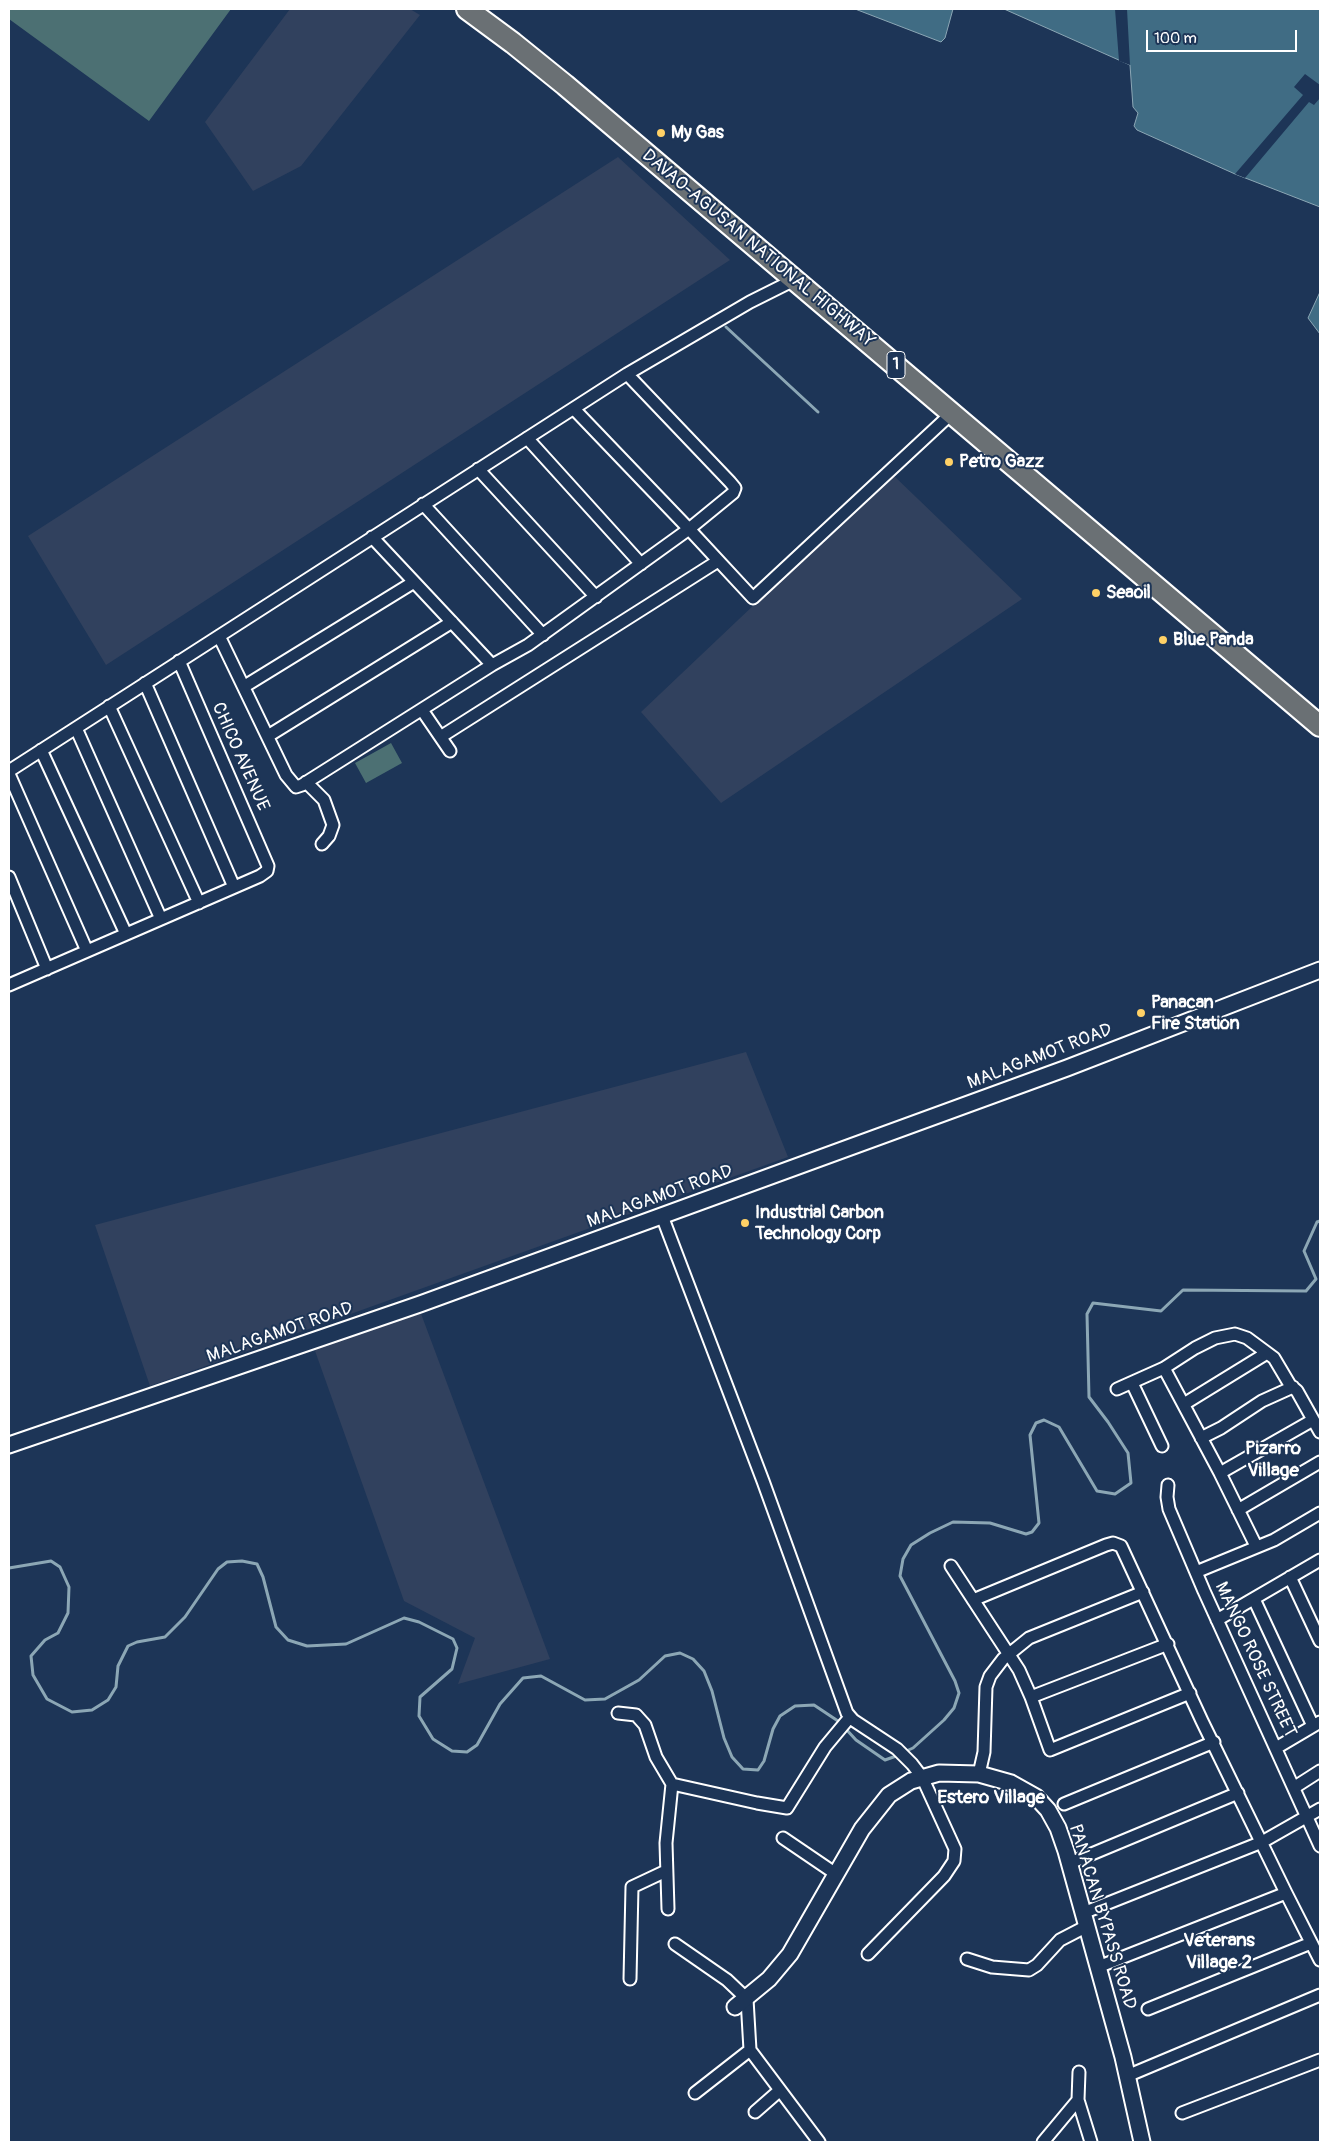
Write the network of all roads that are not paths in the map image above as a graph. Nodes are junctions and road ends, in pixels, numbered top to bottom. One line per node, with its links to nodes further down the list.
1 (467, 9): 2 (highway, DAVAO-AGUSAN NATIONAL HIGHWAY / 1)
2 (794, 280): 3 (street); 5 (highway, DAVAO-AGUSAN NATIONAL HIGHWAY / 1)
3 (627, 374): 4 (street); 9 (street)
4 (574, 409): 6 (street); 9 (street)
5 (952, 413): 11 (street); 24 (highway, DAVAO-AGUSAN NATIONAL HIGHWAY / 1)
6 (527, 438): 7 (street); 12 (street)
7 (478, 469): 8 (street); 14 (street)
8 (423, 504): 10 (street); 16 (street)
9 (689, 529): 11 (street); 12 (street)
10 (372, 537): 13 (street); 17 (street)
11 (718, 561): 27 (street)
12 (641, 564): 14 (street)
13 (414, 582): 15 (street); 21 (street)
14 (596, 597): 16 (street)
15 (452, 622): 19 (street); 26 (street)
16 (543, 635): 19 (street)
17 (220, 636): 18 (street); 21 (street)
18 (179, 661): 20 (street); 34 (street, CHICO AVENUE)
19 (492, 665): 23 (street)
20 (144, 683): 22 (street); 34 (street)
21 (244, 686): 26 (street)
22 (109, 706): 25 (street); 35 (street)
23 (422, 710): 27 (street); 31 (street)
24 (1320, 726)
25 (76, 728): 28 (street); 36 (street)
26 (268, 736): 31 (street)
27 (442, 736): 29 (street)
28 (41, 750): 30 (street); 37 (street)
29 (450, 751)
30 (9, 772): 38 (street)
31 (306, 782): 32 (street)
32 (322, 844)
33 (9, 877): 39 (street)
34 (234, 887): 35 (street)
35 (199, 903): 36 (street)
36 (161, 919): 37 (street)
37 (126, 934): 38 (street)
38 (87, 951): 39 (street)
39 (47, 969): 41 (street)
40 (1320, 970): 42 (street, MALAGAMOT ROAD)
41 (9, 984)
42 (662, 1216): 52 (street, MALAGAMOT ROAD); 74 (street)
43 (1267, 1353): 44 (street); 46 (street); 48 (street)
44 (1164, 1368): 45 (street); 48 (street)
45 (1132, 1383): 47 (street); 53 (street)
46 (1293, 1387): 49 (street); 51 (street)
47 (1117, 1389)
48 (1184, 1404): 51 (street)
49 (1313, 1420): 50 (street); 55 (street)
50 (1320, 1432)
51 (1202, 1438): 55 (street)
52 (9, 1445)
53 (1162, 1446)
54 (1320, 1462): 57 (street)
55 (1220, 1473): 57 (street)
56 (1168, 1485): 62 (street, MANGO ROSE STREET)
57 (1238, 1510): 59 (street)
58 (1320, 1513): 59 (street)
59 (1256, 1546): 62 (street)
60 (1320, 1560): 63 (street)
61 (951, 1566): 66 (street)
62 (1196, 1572): 67 (street, MANGO ROSE STREET)
63 (1290, 1577): 65 (street); 68 (street)
64 (1144, 1592): 66 (street); 69 (street); 70 (street)
65 (1254, 1599): 67 (street); 75 (street)
66 (973, 1600): 70 (street)
67 (1217, 1620): 77 (street, MANGO ROSE STREET)
68 (1320, 1641)
69 (1168, 1644): 71 (street); 72 (street)
70 (1009, 1653): 72 (street); 79 (street)
71 (1190, 1693): 72 (street); 76 (street)
72 (1031, 1697)
73 (618, 1713): 81 (street)
74 (848, 1718): 80 (street); 81 (street)
75 (1316, 1724): 77 (street)
76 (1214, 1742): 83 (street); 84 (street)
77 (1276, 1748): 82 (street, MANGO ROSE STREET)
78 (1320, 1771): 82 (street)
79 (979, 1774): 80 (street, PANACAN BYPASS ROAD); 90 (street, PANACAN BYPASS ROAD)
80 (922, 1777): 92 (street, PANACAN BYPASS ROAD); 98 (street)
81 (672, 1784): 91 (street)
82 (1295, 1787): 86 (street, MANGO ROSE STREET)
83 (1238, 1793): 88 (street); 90 (street)
84 (1064, 1804)
85 (1320, 1808): 86 (street)
86 (1307, 1817): 88 (street); 89 (street, MANGO ROSE STREET)
87 (783, 1838): 92 (street)
88 (1262, 1842): 93 (street); 95 (street)
89 (1320, 1846)
90 (1070, 1863): 95 (street, PANACAN BYPASS ROAD)
91 (666, 1871): 94 (street); 102 (street)
92 (836, 1874): 104 (street, PANACAN BYPASS ROAD)
93 (1286, 1893): 96 (street); 101 (street)
94 (668, 1909)
95 (1085, 1919): 99 (street); 101 (street, PANACAN BYPASS ROAD)
96 (1311, 1942): 100 (street); 105 (street)
97 (675, 1944): 104 (street)
98 (868, 1954)
99 (967, 1959)
100 (1320, 1960)
101 (1098, 1968): 109 (street, PANACAN BYPASS ROAD)
102 (630, 1979)
103 (1320, 1995): 109 (street)
104 (741, 2003): 106 (street)
105 (1148, 2009)
106 (750, 2050): 110 (street); 111 (street)
107 (1320, 2060): 114 (street)
108 (1079, 2072): 112 (street)
109 (1127, 2076): 118 (street, PANACAN BYPASS ROAD)
110 (779, 2091): 113 (street); 115 (street)
111 (695, 2093)
112 (1078, 2100): 116 (street); 117 (street)
113 (755, 2112)
114 (1182, 2113)
115 (819, 2142)
116 (1043, 2142)
117 (1090, 2142)
118 (1142, 2142)

